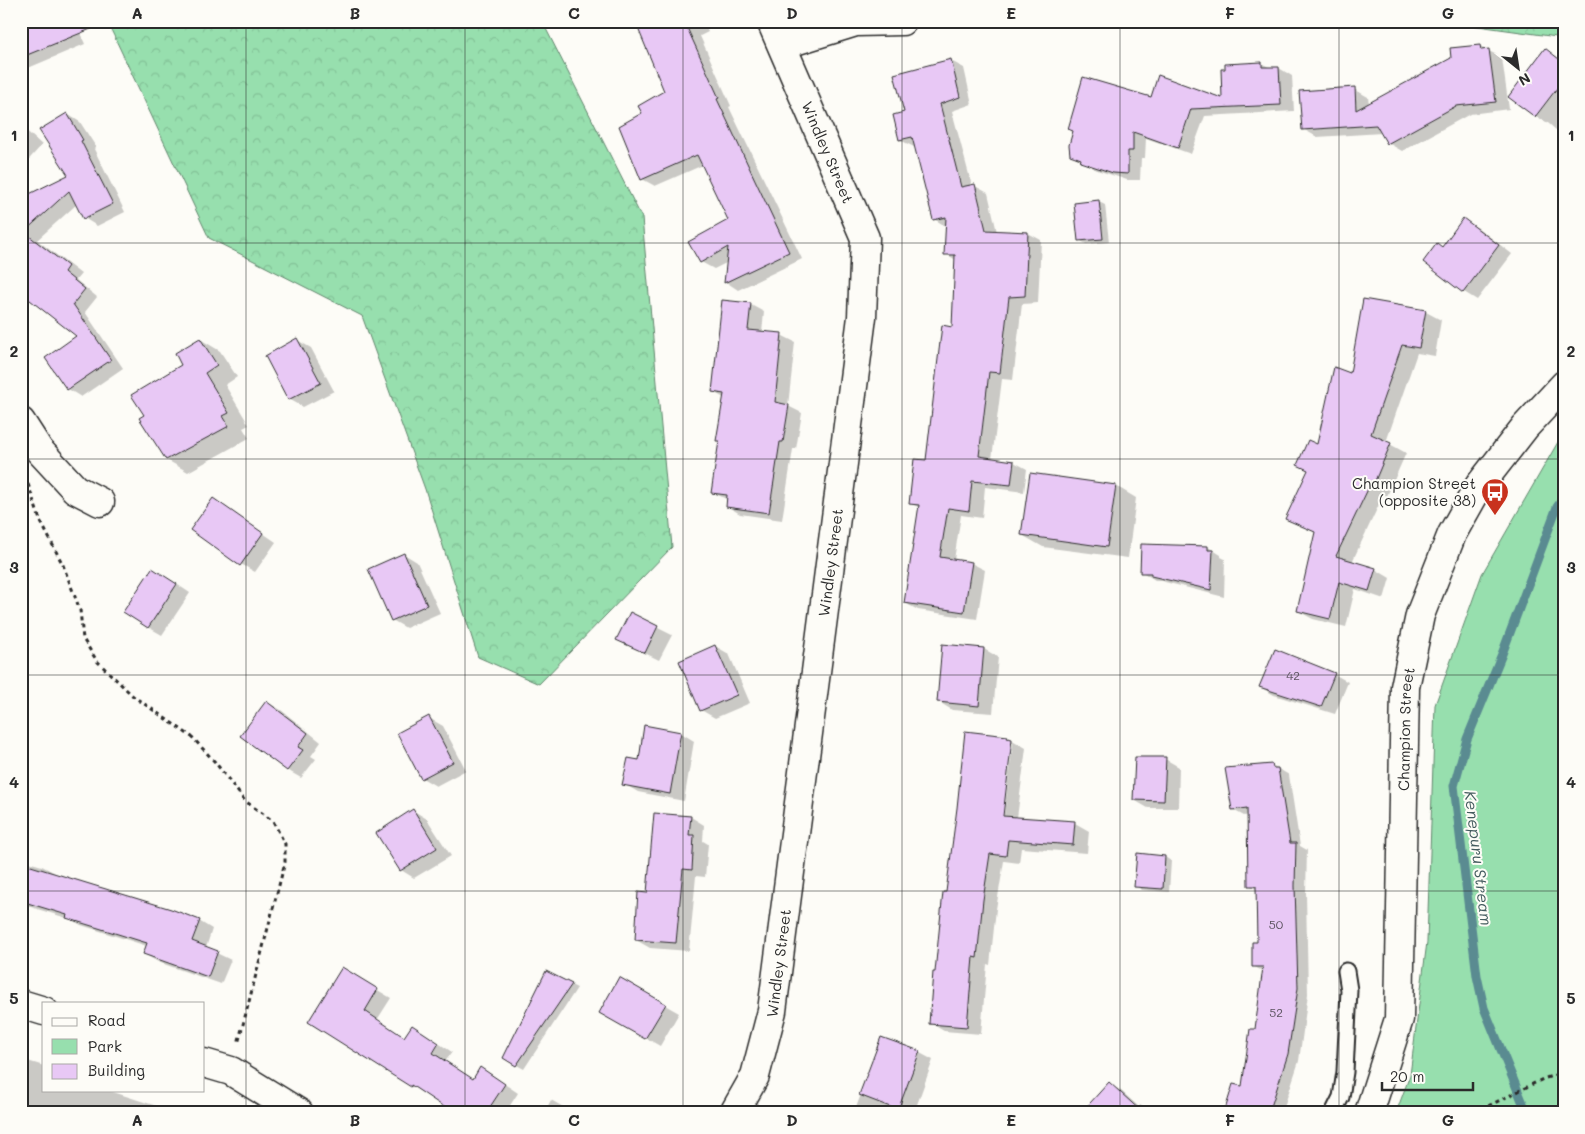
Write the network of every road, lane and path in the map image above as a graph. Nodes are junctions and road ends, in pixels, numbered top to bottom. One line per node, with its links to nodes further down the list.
1 (902, 21): 2 (street)
2 (777, 33): 14 (street, Windley Street)
3 (1564, 385): 16 (street, Champion Street)
4 (21, 422): 5 (street)
5 (40, 450): 6 (street); 11 (path)
6 (100, 502)
7 (1346, 971): 15 (lane)
8 (21, 1004): 9 (street)
9 (42, 1010)
10 (205, 1062): 11 (street)
11 (231, 1071): 13 (street)
12 (1564, 1072): 17 (path)
13 (300, 1113)
14 (734, 1113)
15 (1334, 1113)
16 (1369, 1113)
17 (1474, 1113)

